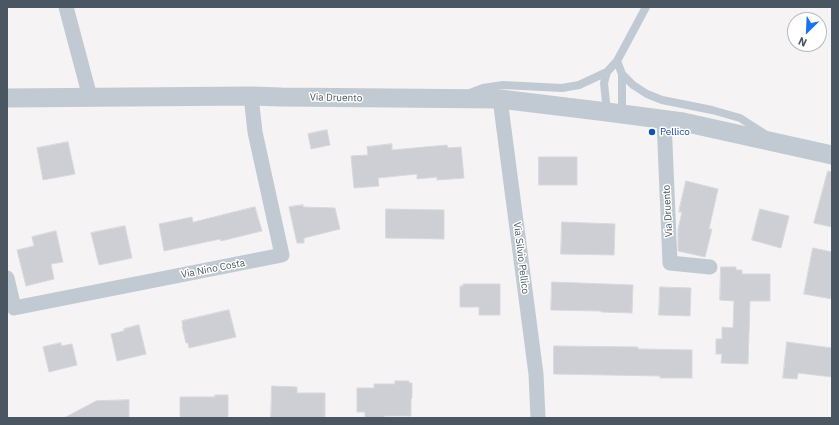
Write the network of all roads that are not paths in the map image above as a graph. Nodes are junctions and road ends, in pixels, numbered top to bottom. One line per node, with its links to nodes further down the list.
1 (66, 7): 8 (street)
2 (646, 7): 3 (lane)
3 (617, 61): 4 (lane); 5 (lane)
4 (607, 72): 9 (lane); 11 (lane)
5 (622, 74): 11 (lane); 13 (lane)
6 (250, 96): 8 (street, Via Druento); 9 (street, Via Druento); 16 (street, Via Nino Costa)
7 (7, 98): 8 (street, Via Druento)
8 (90, 98)
9 (456, 99): 10 (street, Via Druento)
10 (500, 99): 11 (street, Via Druento); 17 (street, Via Silvio Pellico)
11 (614, 113): 12 (street, Via Druento)
12 (664, 120): 13 (street, Via Druento); 15 (street, Via Druento)
13 (783, 144): 14 (street, Via Druento)
14 (832, 155)
15 (710, 267)
16 (7, 278)
17 (538, 418)

